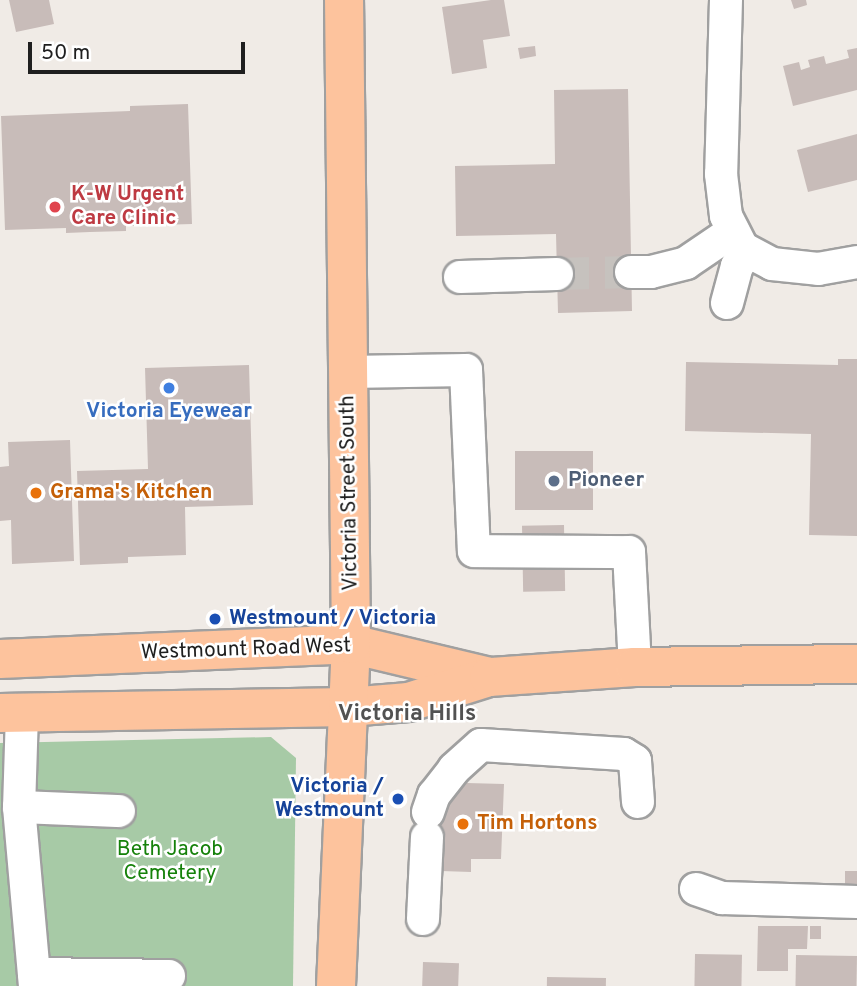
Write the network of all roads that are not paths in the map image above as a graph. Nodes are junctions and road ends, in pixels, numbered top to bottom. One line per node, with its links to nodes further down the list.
1 (344, 0): 9 (main road, Victoria Street South)
2 (726, 0): 3 (street)
3 (741, 242): 4 (street); 5 (street); 8 (street)
4 (857, 262)
5 (631, 272)
6 (557, 274): 7 (street)
7 (460, 277)
8 (727, 303)
9 (349, 372): 10 (main road, Victoria Street South); 13 (street)
10 (351, 644): 11 (main road, Westmount Road West); 14 (main road, Westmount Road West); 15 (main road, Victoria Street South)
11 (0, 659)
12 (857, 664): 13 (main road, Westmount Road West)
13 (635, 667): 14 (main road, Westmount Road West)
14 (489, 677): 15 (main road, Westmount Road West)
15 (348, 707): 16 (main road, Westmount Road West); 25 (main road, Victoria Street South)
16 (11, 713): 18 (street)
17 (638, 802): 22 (street)
18 (19, 807): 19 (street); 24 (street)
19 (119, 811)
20 (696, 889): 21 (street)
21 (857, 902)
22 (423, 919)
23 (169, 976): 24 (street)
24 (35, 980)
25 (335, 986)

